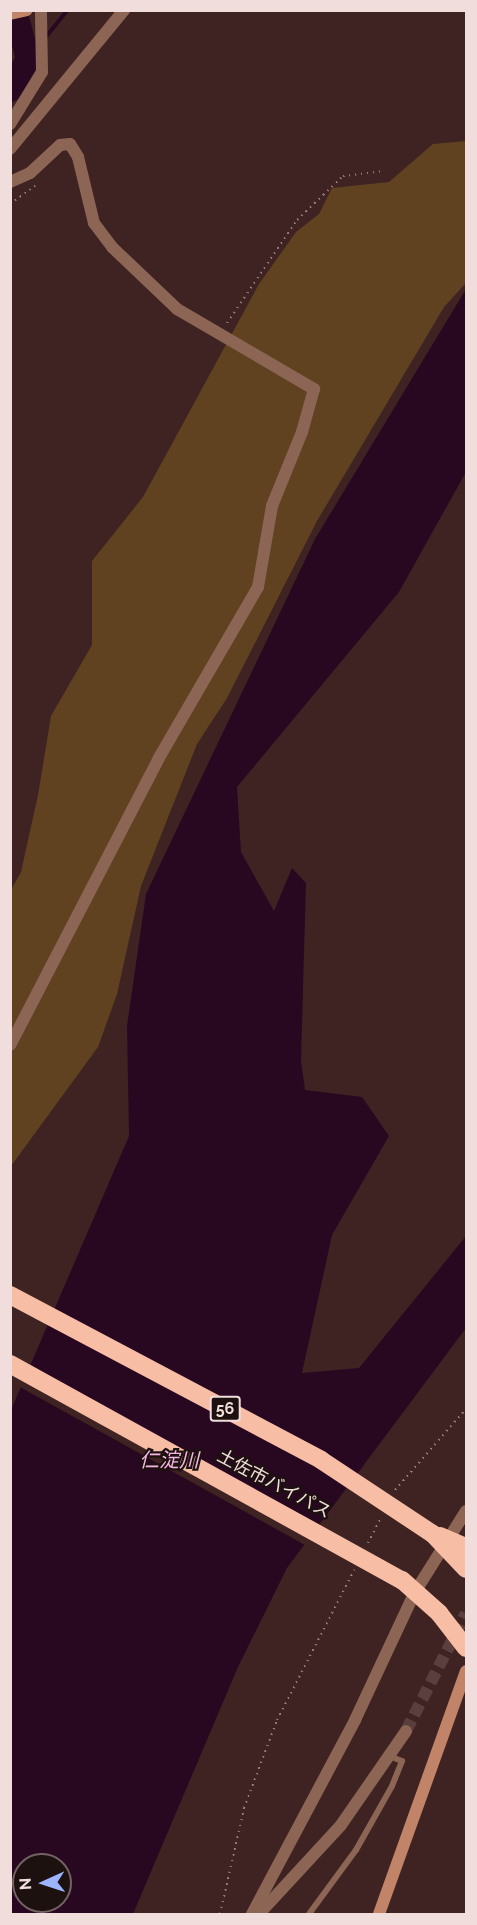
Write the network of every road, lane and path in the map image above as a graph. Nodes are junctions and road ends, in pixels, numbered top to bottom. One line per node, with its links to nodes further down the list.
1 (27, 10): 4 (street)
2 (124, 10): 6 (street)
3 (39, 11): 5 (street)
4 (10, 14)
5 (10, 124)
6 (10, 149)
7 (384, 171): 9 (path)
8 (10, 182): 9 (street)
9 (218, 336): 10 (street)
10 (10, 1045)
11 (10, 1295): 14 (highway, 56, bridge)
12 (10, 1364): 17 (highway, 土佐市バイパス, bridge)
13 (466, 1511): 14 (street)
14 (441, 1539): 15 (highway); 16 (highway, 56); 17 (street)
15 (466, 1547)
16 (466, 1569)
17 (408, 1586): 18 (highway, 土佐市バイパス); 24 (street)
18 (466, 1648)
19 (466, 1671): 27 (street)
20 (277, 1720): 23 (path)
21 (406, 1731): 22 (street)
22 (389, 1756): 25 (street); 26 (lane)
23 (220, 1914)
24 (252, 1914)
25 (260, 1914)
26 (309, 1914)
27 (379, 1914)

